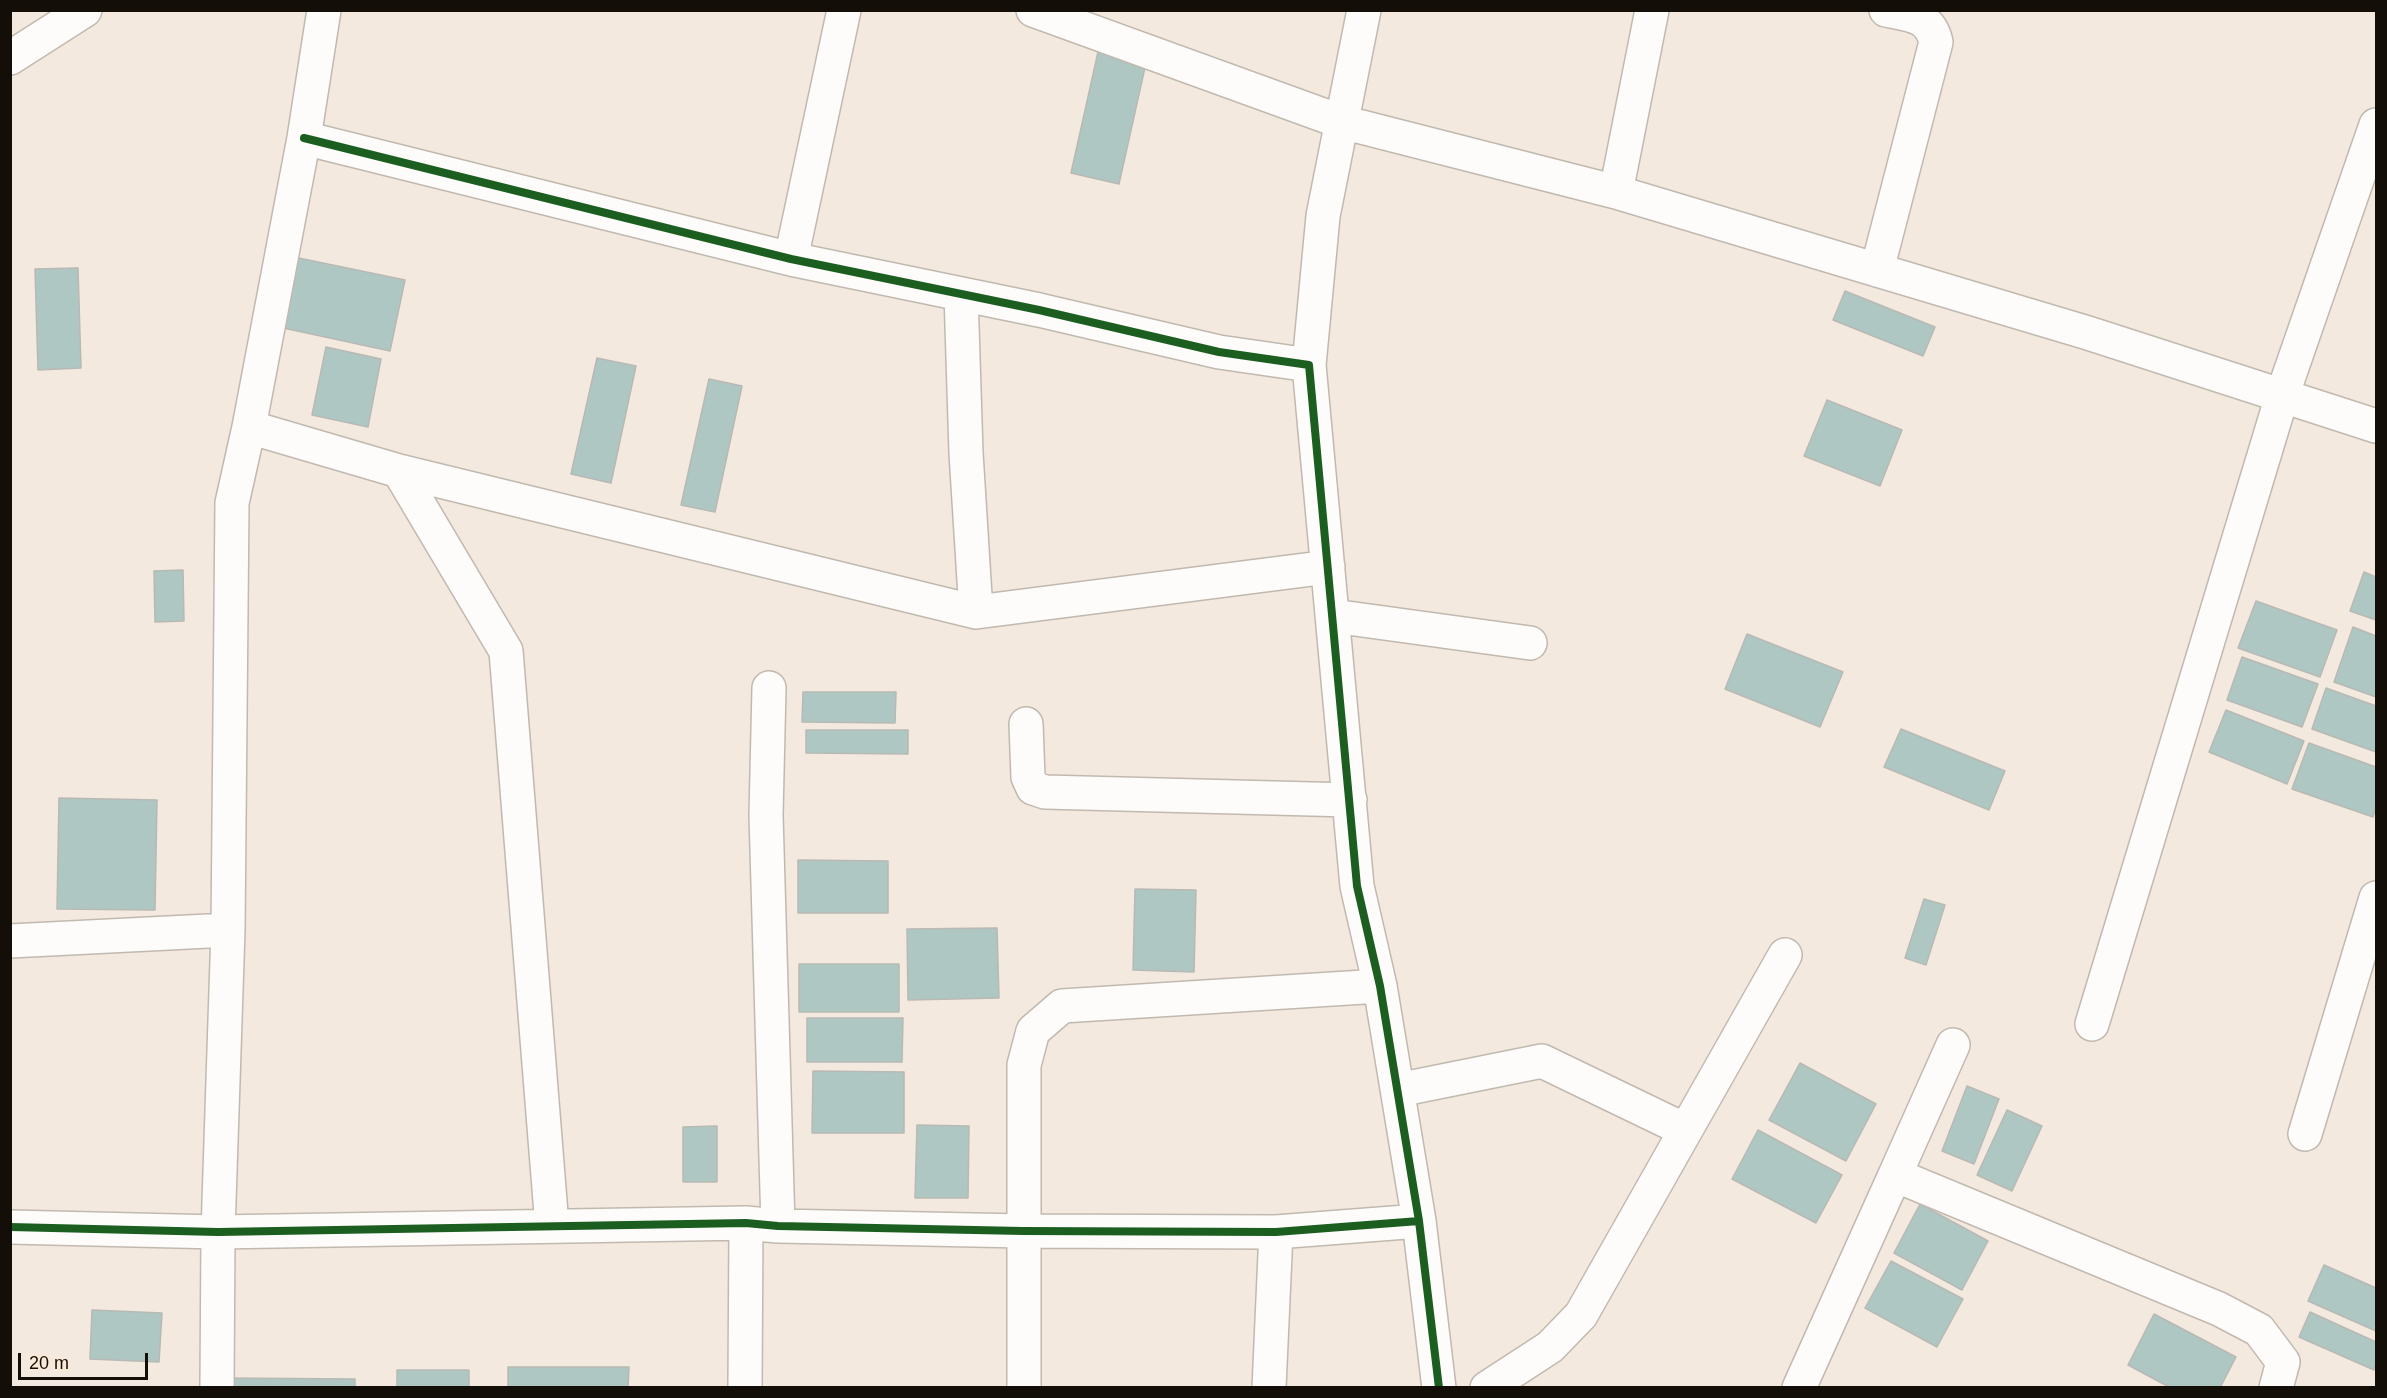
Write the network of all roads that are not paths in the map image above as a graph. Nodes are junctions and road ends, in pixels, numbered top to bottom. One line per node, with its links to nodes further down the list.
1 (85, 10): 8 (street)
2 (324, 10): 11 (street)
3 (844, 10): 13 (street)
4 (1033, 10): 9 (street)
5 (1364, 10): 9 (street)
6 (1652, 10): 12 (street)
7 (1886, 10): 14 (street)
8 (10, 58)
9 (1342, 122): 12 (street); 16 (street)
10 (2376, 125): 17 (street)
11 (304, 138): 13 (street); 19 (street)
12 (1616, 192): 14 (street)
13 (791, 259): 15 (street)
14 (1877, 270): 17 (street)
15 (961, 294): 16 (street); 22 (street)
16 (1310, 365): 21 (street)
17 (2282, 396): 18 (street); 33 (street)
18 (2376, 426)
19 (249, 427): 20 (street); 29 (street)
20 (399, 471): 22 (street); 41 (street)
21 (1328, 567): 22 (street); 23 (street)
22 (976, 612)
23 (1333, 616): 24 (street); 27 (street)
24 (1530, 643)
25 (769, 688): 42 (street)
26 (1026, 724): 27 (street)
27 (1350, 800): 32 (street)
28 (2376, 898): 37 (street)
29 (228, 930): 30 (street); 45 (street)
30 (10, 941)
31 (1785, 955): 36 (street)
32 (1380, 986): 35 (street); 44 (street)
33 (2092, 1024)
34 (1953, 1045): 38 (street)
35 (1398, 1090): 36 (street); 39 (street)
36 (1685, 1130): 52 (street)
37 (2304, 1134)
38 (1895, 1175): 53 (street); 54 (street)
39 (1419, 1221): 46 (street); 51 (street)
40 (746, 1223): 41 (street); 42 (street); 48 (street)
41 (552, 1226): 45 (street)
42 (778, 1226): 44 (street)
43 (10, 1227): 45 (street)
44 (1023, 1231): 46 (street); 49 (street)
45 (218, 1232): 47 (street)
46 (1276, 1232): 50 (street)
47 (217, 1388)
48 (745, 1388)
49 (1024, 1388)
50 (1269, 1388)
51 (1439, 1388)
52 (1487, 1388)
53 (1799, 1388)
54 (2276, 1388)

